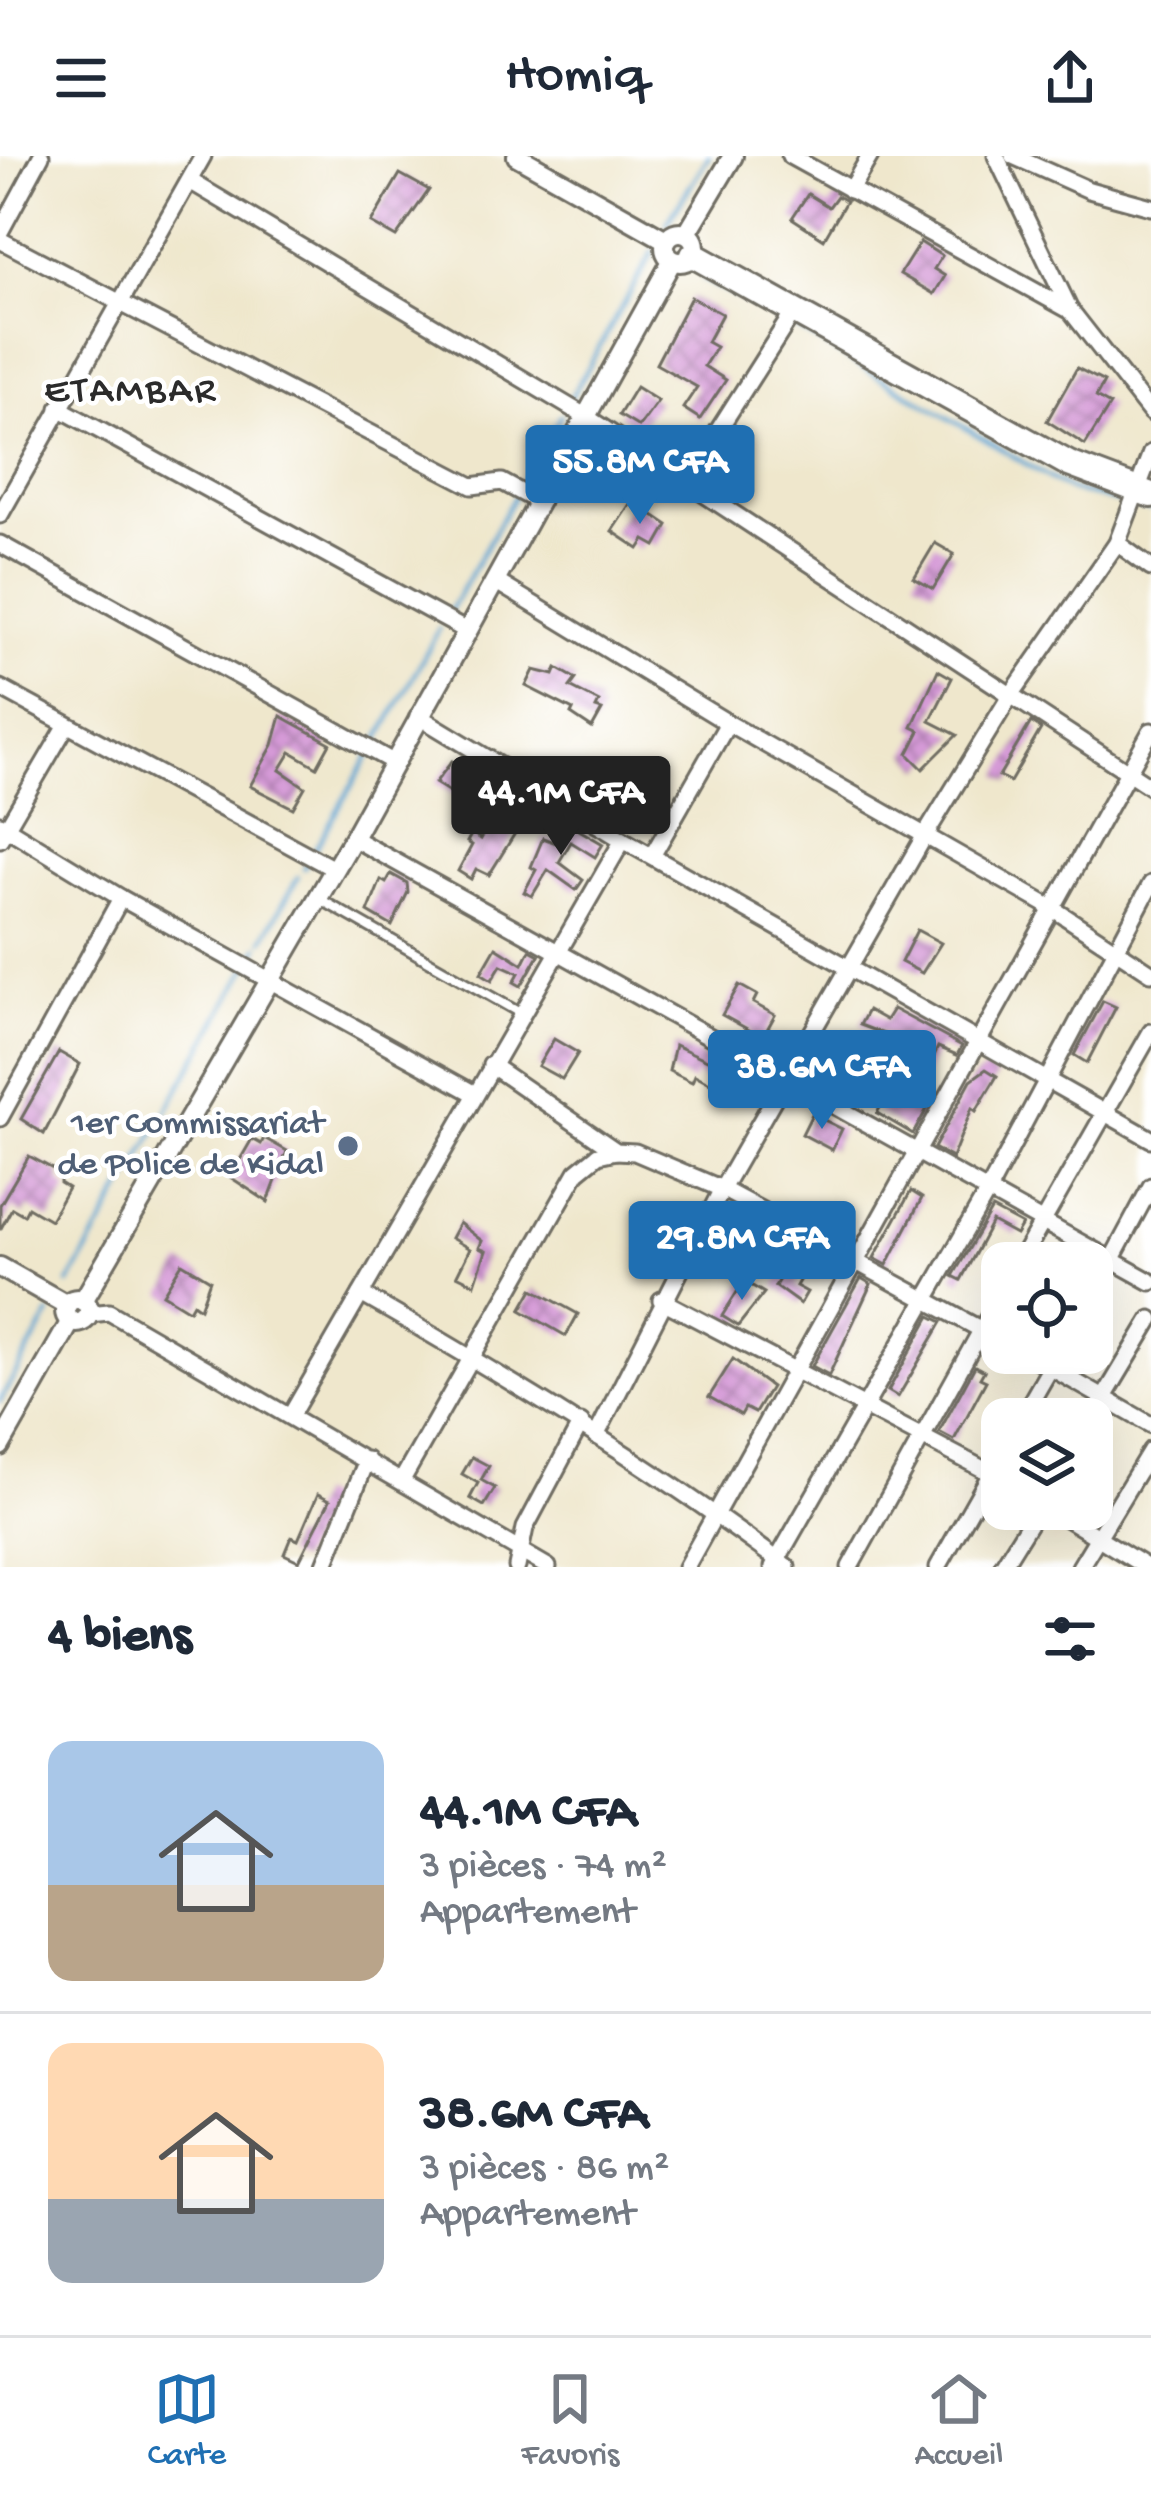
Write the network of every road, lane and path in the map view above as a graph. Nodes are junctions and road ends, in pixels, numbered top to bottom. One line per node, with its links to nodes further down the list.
1 (41, 156): 12 (street)
2 (203, 156): 9 (street)
3 (517, 156): 13 (street)
4 (733, 156): 13 (street)
5 (790, 156): 10 (street)
6 (870, 156): 10 (street)
7 (996, 156): 16 (street)
8 (1013, 156): 11 (street)
9 (190, 181): 14 (street); 19 (street)
10 (850, 190): 16 (street)
11 (1151, 207)
12 (0, 236): 14 (street)
13 (684, 250): 15 (main road); 19 (street)
14 (117, 305): 17 (street); 23 (street)
15 (796, 308): 21 (street); 22 (main road)
16 (1071, 311): 18 (street)
17 (59, 408): 24 (street); 29 (street)
18 (1151, 413)
19 (585, 416): 21 (street); 23 (street)
20 (1151, 453): 22 (street)
21 (686, 481): 31 (street)
22 (1142, 492): 25 (street)
23 (537, 501): 28 (street)
24 (0, 515)
25 (1117, 543): 27 (street); 31 (street)
26 (0, 544): 36 (street)
27 (1151, 568)
28 (495, 581): 29 (street); 33 (street)
29 (465, 630): 32 (street)
30 (0, 688): 34 (street)
31 (1009, 698): 37 (street); 40 (street)
32 (418, 716): 36 (street); 42 (street)
33 (728, 723): 40 (street); 43 (street)
34 (65, 728): 39 (street); 44 (street)
35 (1151, 731): 37 (street)
36 (393, 762): 41 (street)
37 (1127, 772): 38 (street); 48 (street)
38 (1151, 788)
39 (2, 830): 46 (street)
40 (924, 837): 48 (street); 51 (street)
41 (352, 838): 44 (street); 49 (street)
42 (623, 840): 43 (street); 49 (street)
43 (652, 856): 51 (street)
44 (334, 869): 47 (street)
45 (1151, 884): 50 (street)
46 (121, 898): 53 (street); 62 (street)
47 (319, 898): 53 (street); 54 (lane)
48 (1052, 908): 50 (street); 56 (street)
49 (558, 948): 54 (street); 58 (street)
50 (1113, 950): 52 (street); 59 (street)
51 (850, 967): 56 (street); 58 (street)
52 (1151, 973)
53 (272, 978): 60 (street); 80 (street)
54 (520, 1013): 57 (street)
55 (1151, 1032): 61 (street)
56 (981, 1039): 59 (street); 65 (street)
57 (491, 1065): 60 (street); 64 (street)
58 (787, 1078): 65 (street); 67 (street)
59 (1047, 1082): 61 (street); 68 (street)
60 (475, 1094): 77 (street)
61 (1104, 1113): 63 (street); 69 (street)
62 (0, 1118)
63 (1151, 1138)
64 (616, 1151): 67 (street); 83 (street)
65 (917, 1151): 68 (street); 74 (street)
66 (1151, 1186): 72 (street)
67 (722, 1189): 74 (street); 79 (street)
68 (988, 1191): 69 (street); 78 (street)
69 (1042, 1221): 70 (street); 71 (street)
70 (1030, 1242)
71 (1080, 1242)
72 (1113, 1258)
73 (1113, 1261): 76 (street)
74 (854, 1264): 78 (street); 84 (street)
75 (0, 1267): 80 (street)
76 (1151, 1282)
77 (361, 1294): 83 (street); 88 (street)
78 (925, 1297): 82 (street); 87 (street)
79 (662, 1300): 84 (street); 91 (street)
80 (77, 1310): 88 (street); 93 (street)
81 (1151, 1319): 86 (street)
82 (981, 1330): 92 (street)
83 (473, 1359): 89 (street); 97 (street)
84 (795, 1370): 87 (street); 99 (street)
85 (1074, 1374): 86 (street)
86 (1104, 1397): 90 (street)
87 (862, 1407): 92 (street); 104 (street)
88 (291, 1415): 95 (street)
89 (581, 1424): 91 (street); 103 (street)
90 (1151, 1425)
91 (596, 1436): 99 (street)
92 (922, 1439): 96 (street); 108 (street)
93 (0, 1447)
94 (1151, 1450): 102 (street)
95 (367, 1460): 97 (street); 105 (street)
96 (981, 1468)
97 (402, 1480): 103 (street)
98 (981, 1501): 109 (street)
99 (716, 1512): 104 (street); 107 (street)
100 (1025, 1530): 110 (street)
101 (1086, 1530): 102 (street)
102 (1098, 1537): 111 (street); 112 (street)
103 (520, 1560): 106 (street)
104 (779, 1565)
105 (323, 1567)
106 (548, 1567)
107 (686, 1567)
108 (850, 1567)
109 (938, 1567)
110 (1002, 1567)
111 (1080, 1567)
112 (1146, 1567)

